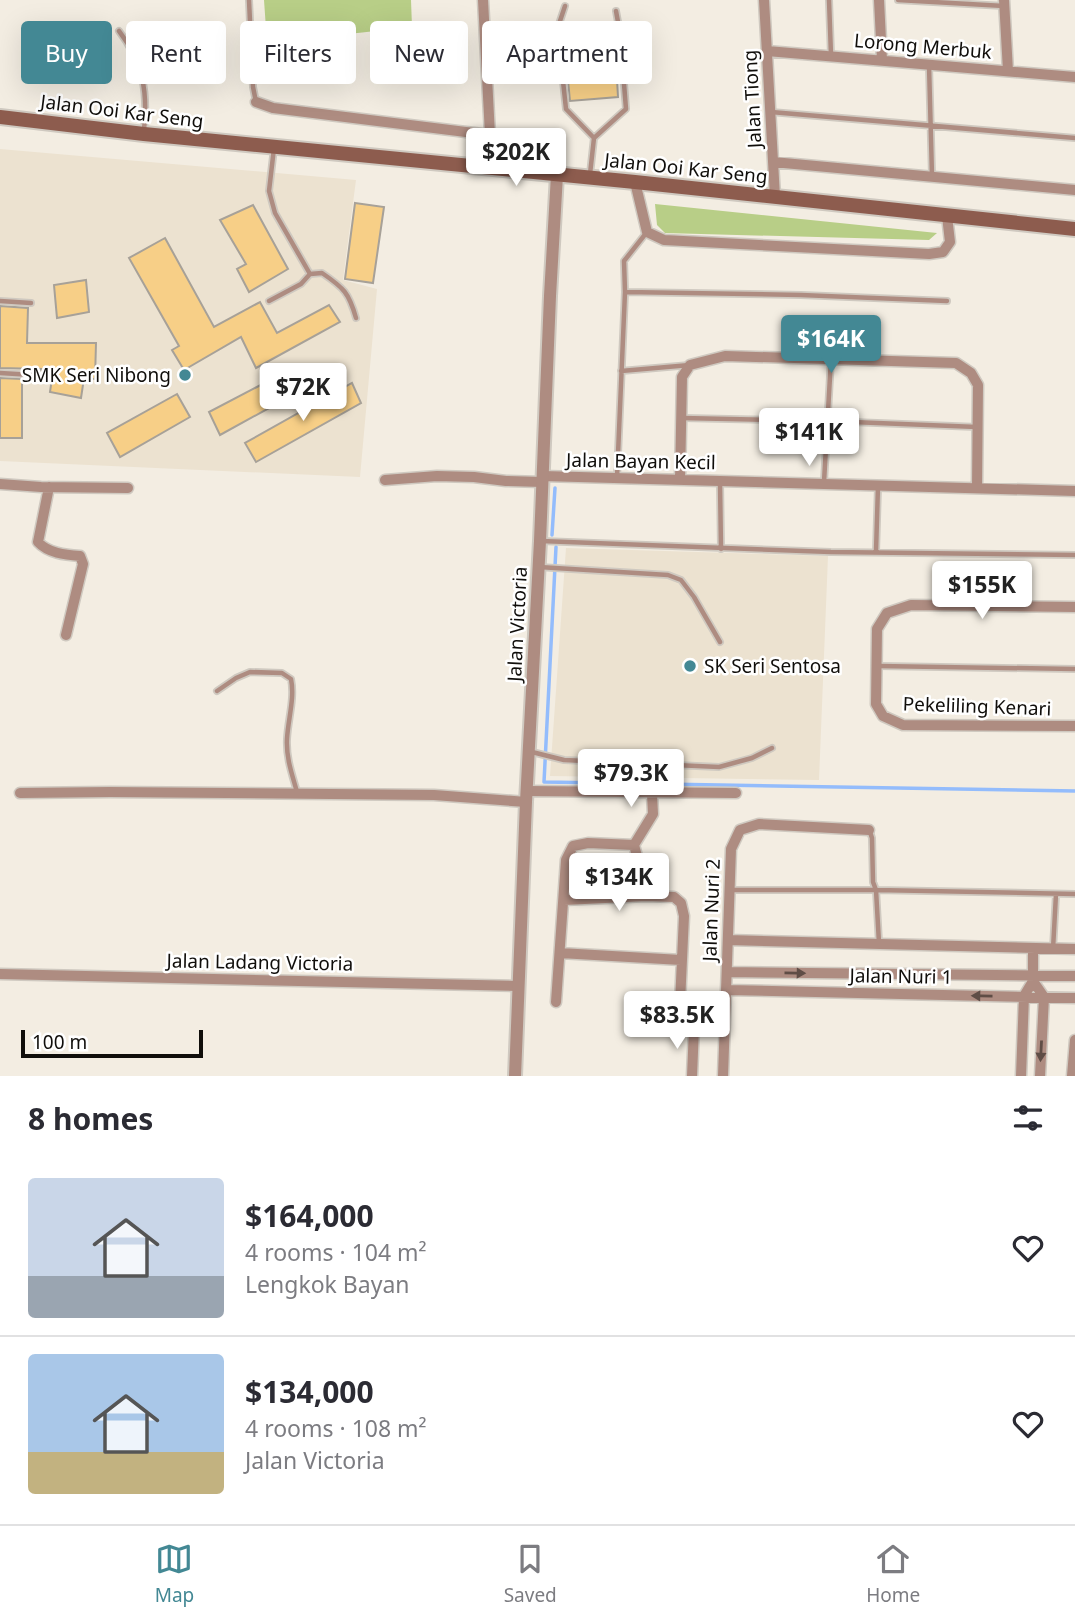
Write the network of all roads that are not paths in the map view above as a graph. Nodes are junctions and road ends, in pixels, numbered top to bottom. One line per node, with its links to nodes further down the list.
1 (249, 0): 17 (lane)
2 (483, 0): 22 (street)
3 (764, 0): 11 (street, Jalan Tiong)
4 (828, 0): 12 (lane)
5 (879, 0): 13 (street)
6 (898, 0): 7 (lane)
7 (1004, 3): 15 (street)
8 (565, 6): 23 (lane)
9 (616, 11): 23 (lane)
10 (119, 31): 21 (lane)
11 (767, 51): 12 (street, Lorong Merbuk); 18 (street, Jalan Tiong)
12 (831, 56): 13 (street, Lorong Merbuk)
13 (882, 60): 14 (street, Lorong Merbuk)
14 (929, 64): 15 (street, Lorong Merbuk); 20 (lane)
15 (1008, 71): 16 (street, Lorong Merbuk)
16 (1075, 77)
17 (256, 102): 22 (street)
18 (770, 111): 20 (lane); 27 (street, Jalan Tiong)
19 (0, 117): 21 (main road, Jalan Ooi Kar Seng)
20 (931, 126): 24 (lane); 30 (lane)
21 (144, 134): 26 (main road, Jalan Ooi Kar Seng)
22 (490, 135): 25 (street); 28 (street)
23 (594, 138): 31 (lane)
24 (1075, 138)
25 (544, 140)
26 (274, 148): 28 (main road, Jalan Ooi Kar Seng); 38 (lane)
27 (773, 162): 30 (street); 34 (street, Jalan Tiong)
28 (490, 168): 29 (main road, Jalan Ooi Kar Seng)
29 (557, 175): 31 (main road, Jalan Ooi Kar Seng); 54 (street, Jalan Victoria)
30 (932, 176): 33 (street)
31 (590, 178): 32 (main road, Jalan Ooi Kar Seng)
32 (635, 182): 34 (main road, Jalan Ooi Kar Seng); 37 (street)
33 (1075, 190)
34 (775, 197): 35 (main road, Jalan Ooi Kar Seng)
35 (947, 216): 36 (main road, Jalan Ooi Kar Seng); 37 (street)
36 (1075, 229)
37 (647, 232): 39 (lane)
38 (310, 274): 41 (lane); 44 (lane)
39 (625, 292): 42 (lane); 47 (lane)
40 (0, 301): 43 (lane)
41 (269, 301)
42 (947, 301)
43 (31, 303)
44 (356, 318)
45 (831, 359): 46 (street); 51 (lane); 52 (street)
46 (690, 365): 47 (lane); 50 (street)
47 (621, 371): 53 (lane)
48 (0, 373): 49 (lane)
49 (33, 375)
50 (681, 418): 51 (lane); 56 (street)
51 (827, 421): 52 (lane); 58 (lane)
52 (978, 426): 63 (street)
53 (617, 478): 54 (street, Jalan Bayan Kecil); 56 (street, Jalan Bayan Kecil)
54 (543, 479): 55 (street, Jalan Bayan Kecil); 65 (street, Jalan Victoria)
55 (385, 480)
56 (680, 480): 57 (street, Jalan Bayan Kecil)
57 (720, 481): 58 (street, Jalan Bayan Kecil); 66 (lane)
58 (824, 483): 60 (street, Jalan Bayan Kecil)
59 (0, 484): 61 (street)
60 (878, 485): 63 (street, Jalan Bayan Kecil); 67 (lane)
61 (49, 487): 62 (street); 71 (street)
62 (128, 488)
63 (977, 488): 64 (street, Jalan Bayan Kecil)
64 (1075, 491)
65 (540, 541): 66 (lane); 69 (street, Jalan Victoria)
66 (721, 549): 67 (lane)
67 (876, 552): 68 (lane)
68 (1075, 555)
69 (544, 567): 72 (lane); 78 (street, Jalan Victoria)
70 (1075, 607): 73 (street, Pekeliling Kenari)
71 (66, 635)
72 (720, 642)
73 (877, 666): 74 (lane); 76 (street, Pekeliling Kenari)
74 (1075, 669)
75 (218, 691): 80 (lane)
76 (1075, 726)
77 (772, 748): 78 (lane)
78 (534, 753): 83 (street, Jalan Victoria)
79 (20, 793): 80 (street)
80 (298, 793): 83 (street)
81 (736, 793): 82 (street)
82 (652, 794): 83 (street); 85 (street)
83 (527, 797): 103 (street, Jalan Victoria)
84 (869, 830): 86 (street, Jalan Nuri 2); 87 (lane)
85 (634, 845): 90 (street); 91 (street)
86 (730, 890): 87 (lane); 92 (street, Jalan Nuri 2)
87 (876, 890): 88 (lane); 93 (lane)
88 (1056, 894): 89 (lane); 95 (lane)
89 (1075, 894)
90 (646, 896): 91 (street); 98 (street)
91 (564, 900): 97 (street)
92 (728, 940): 93 (street, Jalan Nuri 1); 99 (street, Jalan Nuri 2)
93 (879, 944): 94 (street, Jalan Nuri 1)
94 (1032, 948): 95 (street, Jalan Nuri 1); 102 (street)
95 (1054, 948): 96 (street, Jalan Nuri 1)
96 (1075, 949)
97 (560, 953): 98 (street); 108 (street)
98 (681, 960): 109 (street)
99 (727, 972): 102 (street, Jalan Nuri 1, one-way to 102); 104 (street, Jalan Nuri 2)
100 (0, 974): 103 (street, Jalan Ladang Victoria)
101 (1075, 976): 102 (street, Jalan Nuri 1)
102 (1033, 978): 105 (street); 106 (street)
103 (518, 986): 112 (street, Jalan Victoria)
104 (727, 990): 105 (street, Jalan Nuri 1, one-way to 104); 114 (street, Jalan Nuri 2)
105 (1024, 996): 106 (street, Jalan Nuri 1); 115 (street)
106 (1044, 997): 107 (street, Jalan Nuri 1); 116 (street, one-way to 116)
107 (1075, 998)
108 (556, 1002)
109 (680, 1003)
110 (694, 1028): 113 (street)
111 (1075, 1041): 117 (street)
112 (514, 1076)
113 (692, 1076)
114 (723, 1076)
115 (1021, 1076)
116 (1040, 1076)
117 (1072, 1076)

